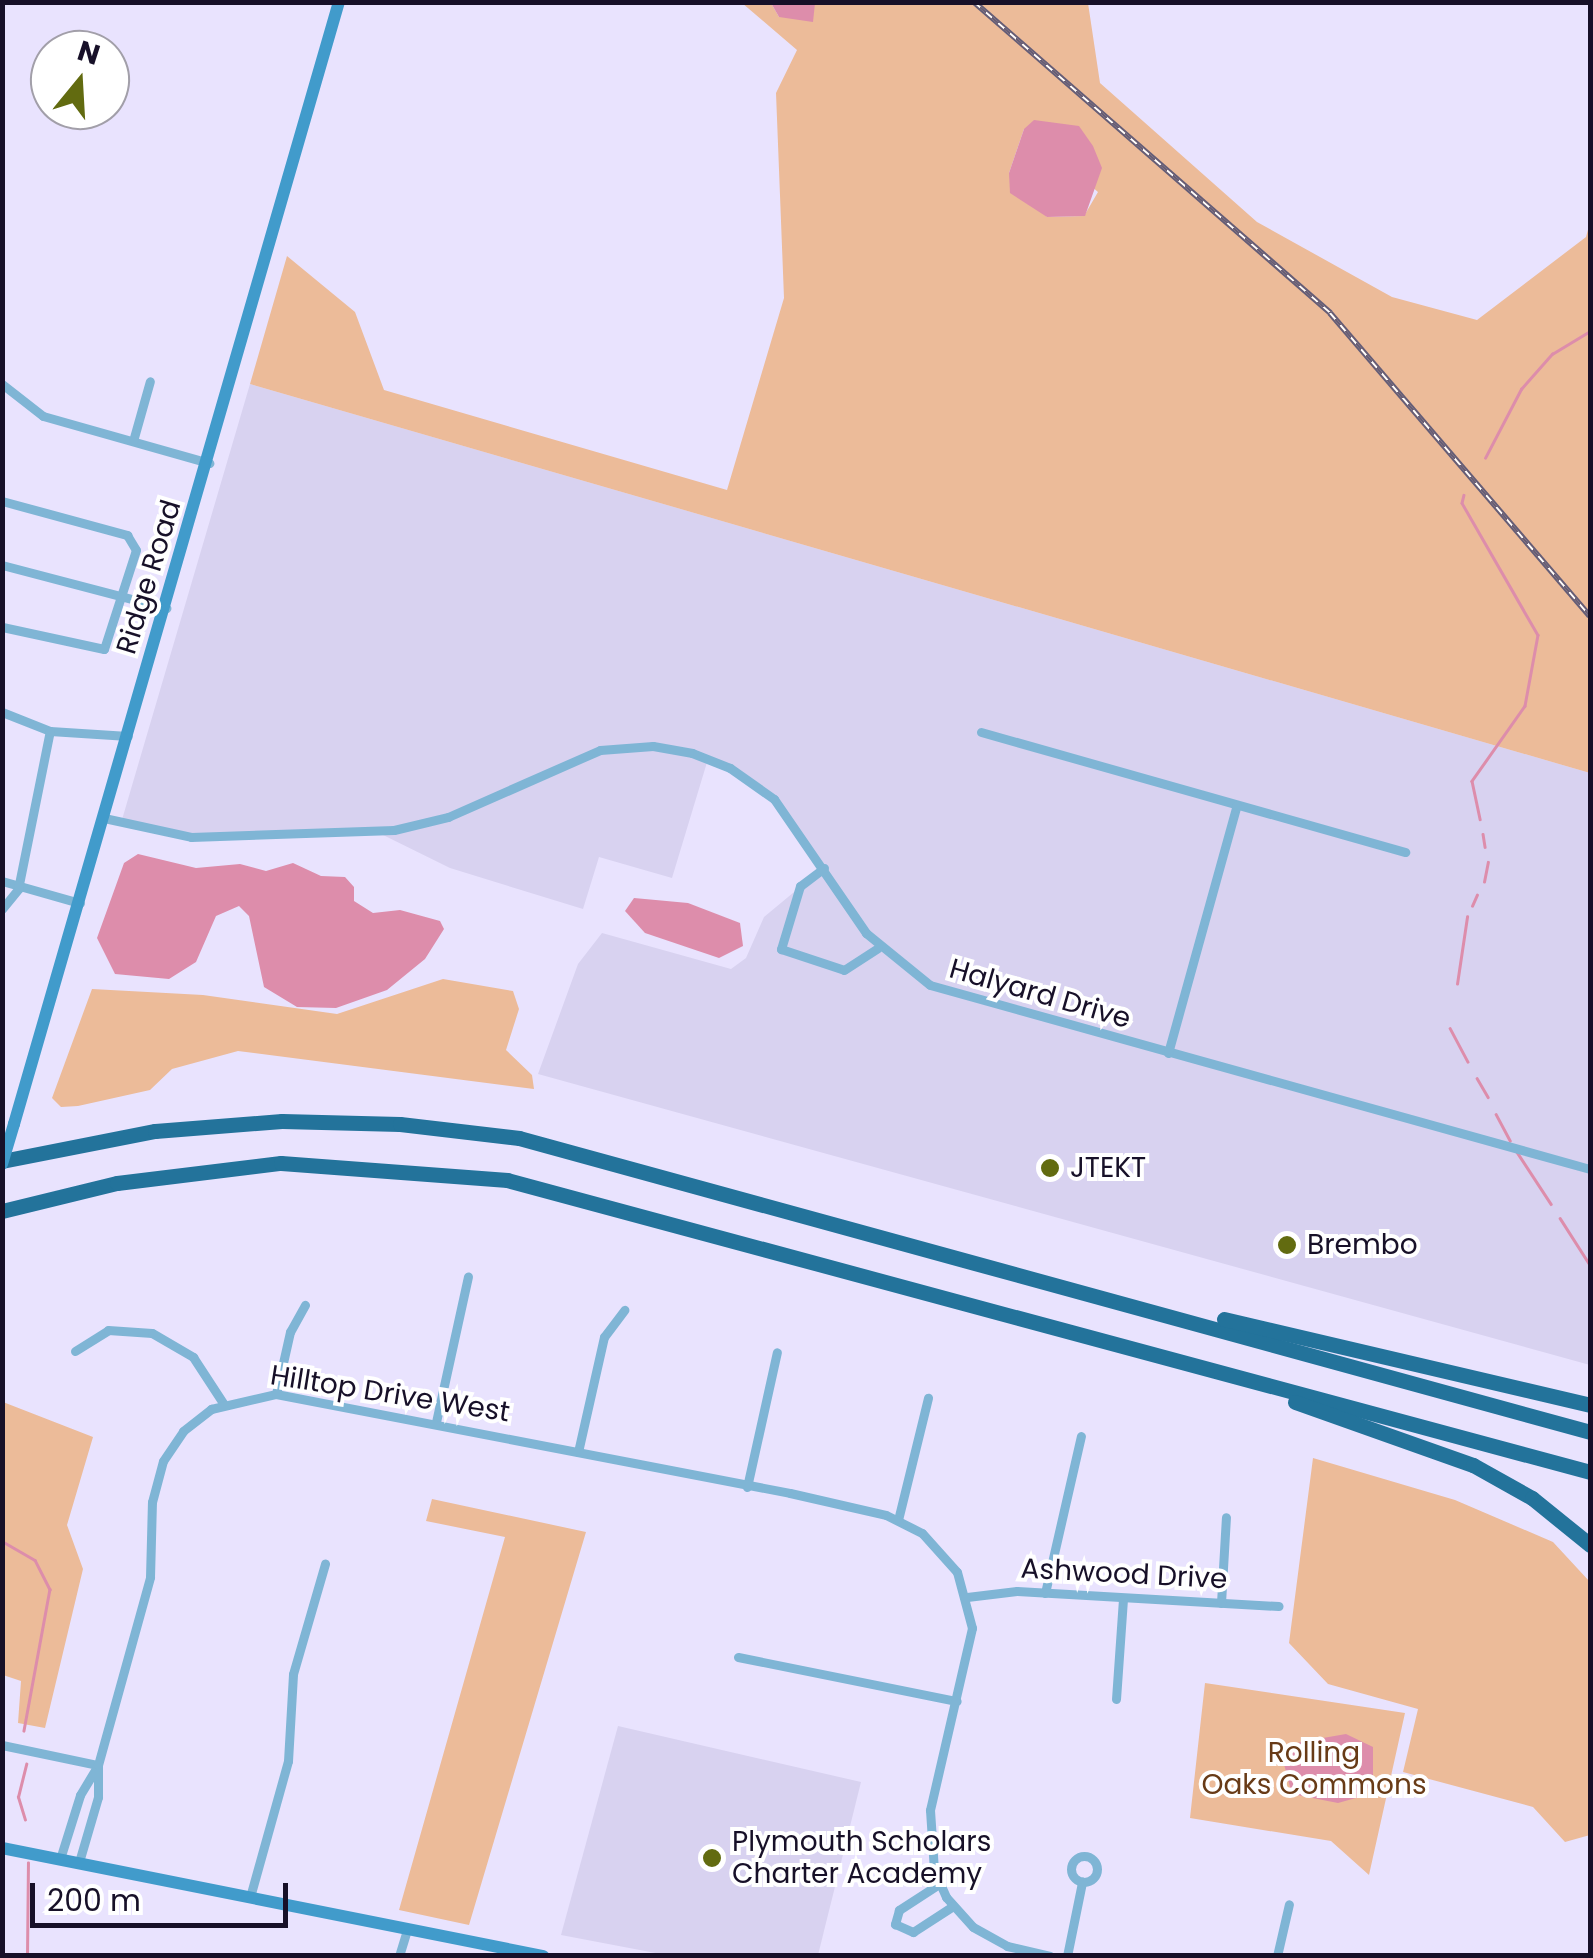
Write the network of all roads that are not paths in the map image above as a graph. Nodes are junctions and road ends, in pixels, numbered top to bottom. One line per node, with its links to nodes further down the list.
1 (339, 2): 5 (street, Ridge Road)
2 (150, 382): 4 (street)
3 (2, 384): 4 (street)
4 (133, 441): 5 (street)
5 (209, 463): 9 (street, Ridge Road)
6 (2, 502): 8 (street)
7 (2, 565): 8 (street)
8 (124, 596): 9 (street); 10 (street)
9 (166, 608): 14 (street, Ridge Road)
10 (2, 627)
11 (2, 712): 12 (street)
12 (50, 730): 14 (street); 20 (street)
13 (981, 732): 15 (street)
14 (128, 736): 16 (street, Ridge Road)
15 (1237, 806): 17 (street); 24 (street)
16 (104, 818): 18 (street, Halyard Drive); 21 (street, Ridge Road)
17 (1404, 852)
18 (824, 868): 23 (street, Halyard Drive); 23 (street)
19 (2, 881): 20 (street)
20 (18, 889): 21 (street); 22 (street)
21 (80, 903): 25 (street, Ridge Road, bridge)
22 (2, 909)
23 (878, 948): 24 (street, Halyard Drive)
24 (1168, 1054): 26 (street, Halyard Drive)
25 (2, 1163): 29 (highway)
26 (1590, 1169)
27 (2, 1210): 34 (highway)
28 (468, 1276): 39 (street)
29 (1136, 1303): 38 (highway); 40 (highway)
30 (304, 1305): 35 (street)
31 (624, 1310): 42 (street)
32 (75, 1352): 37 (street)
33 (777, 1352): 44 (street)
34 (1169, 1356): 43 (highway); 47 (highway)
35 (276, 1394): 37 (street, Hilltop Drive West); 39 (street, Hilltop Drive West)
36 (928, 1398): 46 (street)
37 (223, 1403): 58 (street, Hilltop Drive West)
38 (1590, 1405)
39 (436, 1422): 42 (street, Hilltop Drive West)
40 (1590, 1432)
41 (1081, 1436): 49 (street)
42 (578, 1452): 44 (street, Hilltop Drive West)
43 (1590, 1472)
44 (747, 1487): 46 (street, Hilltop Drive West)
45 (1226, 1517): 52 (street)
46 (898, 1520): 50 (street)
47 (1590, 1545)
48 (326, 1564): 64 (street)
49 (1045, 1593): 50 (street, Ashwood Drive); 51 (street, Ashwood Drive)
50 (967, 1597): 56 (street)
51 (1123, 1600): 52 (street, Ashwood Drive); 55 (street)
52 (1221, 1603): 53 (street, Ashwood Drive)
53 (1278, 1606)
54 (738, 1657): 56 (street)
55 (1116, 1699)
56 (957, 1701): 63 (street)
57 (2, 1745): 58 (street)
58 (98, 1765): 60 (street, Hilltop Drive West); 61 (street, Hilltop Drive West)
59 (2, 1848): 60 (street)
60 (60, 1859): 61 (street)
61 (80, 1862): 64 (street)
62 (1082, 1882): 71 (street)
63 (939, 1884): 66 (street); 66 (street)
64 (250, 1897): 67 (street)
65 (1288, 1904): 72 (street)
66 (953, 1906): 70 (street)
67 (407, 1928): 68 (street); 69 (street)
68 (400, 1956)
69 (543, 1956)
70 (1050, 1956)
71 (1067, 1956)
72 (1277, 1956)

